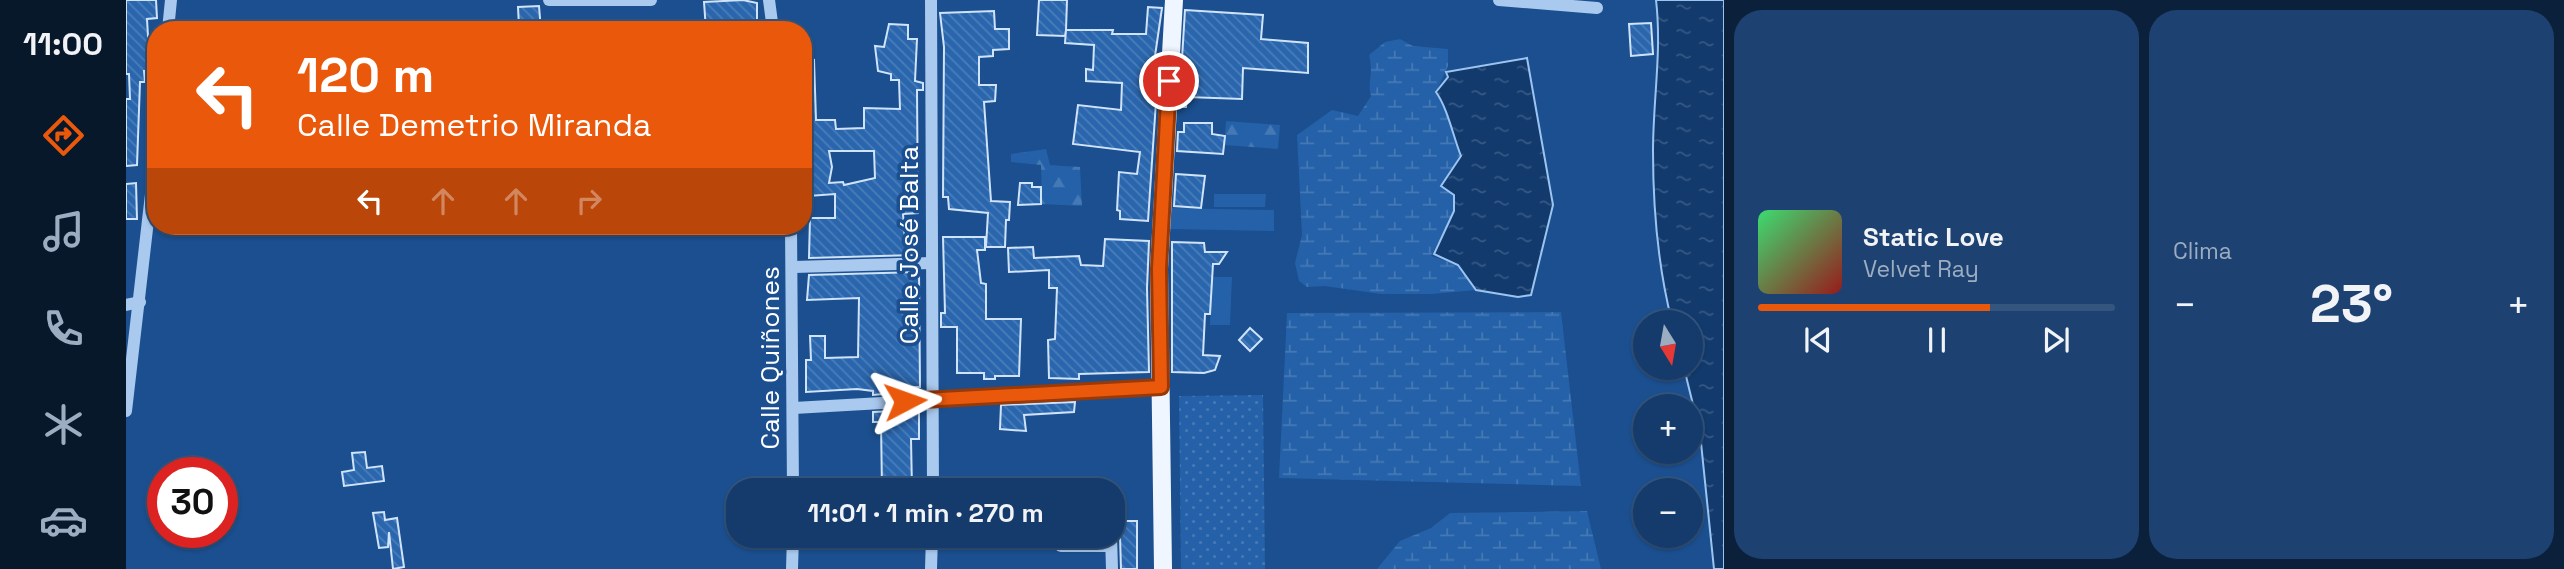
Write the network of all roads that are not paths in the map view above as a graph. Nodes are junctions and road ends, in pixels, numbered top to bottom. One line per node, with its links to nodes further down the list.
1 (171, 0): 9 (street)
2 (549, 0): 3 (street)
3 (651, 0)
4 (769, 0): 10 (street)
5 (931, 0): 13 (street, Calle José Balta)
6 (1174, 0): 17 (main road)
7 (1499, 0): 8 (street)
8 (1597, 8)
9 (169, 21)
10 (772, 21)
11 (147, 235): 15 (street)
12 (792, 235): 14 (street, Calle Quiñones)
13 (932, 263): 14 (street); 18 (street, Calle José Balta)
14 (794, 267): 19 (street, Calle Quiñones)
15 (140, 302): 16 (street); 20 (street)
16 (126, 304)
17 (1161, 387): 18 (street); 29 (main road)
18 (933, 399): 19 (street); 22 (street, Calle José Balta)
19 (794, 408): 21 (street, Calle Quiñones)
20 (126, 411)
21 (793, 478)
22 (933, 478)
23 (793, 548): 26 (street)
24 (932, 548): 27 (street)
25 (1111, 548): 28 (street)
26 (792, 569)
27 (931, 569)
28 (1112, 569)
29 (1163, 569)

